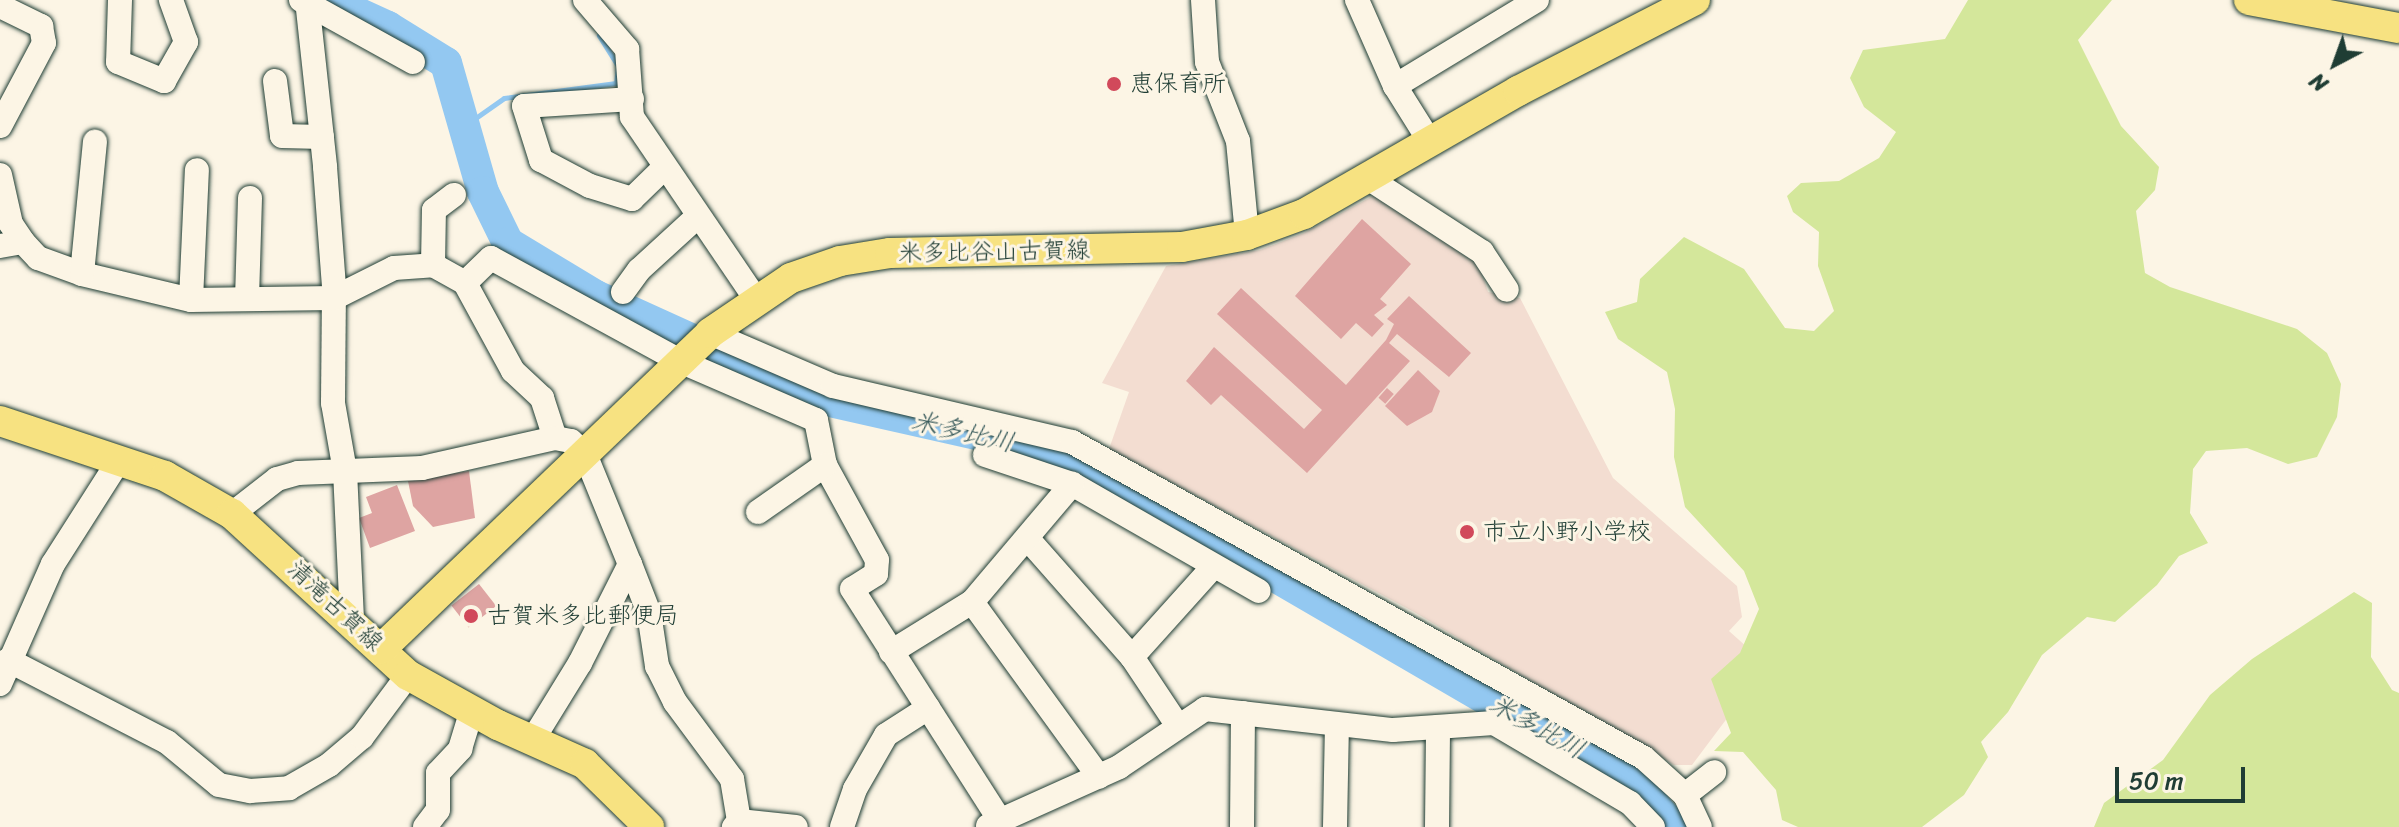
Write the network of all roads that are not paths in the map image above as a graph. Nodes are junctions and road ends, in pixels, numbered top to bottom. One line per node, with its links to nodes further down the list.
1 (120, 0): 2 (street)
2 (171, 0)
3 (585, 0): 15 (street)
4 (1203, 0): 27 (street)
5 (1357, 0): 14 (street)
6 (1537, 0): 14 (street)
7 (1695, 0): 19 (main road, 米多比谷山古賀線)
8 (2249, 0): 11 (main road)
9 (305, 2): 12 (street); 17 (street)
10 (0, 6): 16 (street)
11 (2399, 28)
12 (413, 62)
13 (275, 81): 17 (street)
14 (1395, 86): 19 (street)
15 (632, 99): 20 (street); 20 (street)
16 (0, 126)
17 (322, 137): 34 (street)
18 (95, 142): 30 (street)
19 (1430, 142): 23 (main road, 米多比谷山古賀線)
20 (665, 167): 26 (street)
21 (197, 170): 37 (street)
22 (0, 175): 28 (street)
23 (1368, 178): 27 (main road, 米多比谷山古賀線); 32 (street)
24 (454, 195): 29 (street)
25 (250, 198): 36 (street)
26 (697, 217): 33 (street); 35 (street)
27 (1247, 235): 35 (main road, 米多比谷山古賀線)
28 (11, 244): 30 (street)
29 (433, 265): 31 (street); 34 (street)
30 (82, 274): 37 (street)
31 (465, 283): 39 (street); 41 (street)
32 (1507, 290)
33 (623, 292)
34 (334, 298): 36 (street); 46 (street)
35 (755, 298): 38 (main road, 米多比谷山古賀線)
36 (247, 299): 37 (street)
37 (191, 300)
38 (710, 333): 39 (main road, 米多比谷山古賀線); 71 (street)
39 (685, 360): 42 (main road, 米多比谷山古賀線); 45 (street)
40 (0, 421): 44 (main road, 清滝古賀線)
41 (555, 438): 42 (street); 46 (street)
42 (585, 454): 51 (street); 56 (main road, 米多比谷山古賀線)
43 (985, 455): 47 (street)
44 (120, 459): 49 (main road, 清滝古賀線); 59 (street)
45 (825, 465): 48 (street); 57 (street)
46 (345, 471): 49 (street); 55 (street)
47 (1072, 484): 50 (street); 52 (street)
48 (758, 512)
49 (232, 514): 55 (main road, 清滝古賀線)
50 (1027, 538): 54 (street); 58 (street)
51 (630, 564): 68 (street); 72 (street)
52 (1213, 567): 53 (street); 58 (street)
53 (1259, 591)
54 (972, 602): 57 (street); 70 (street)
55 (352, 620): 56 (main road, 清滝古賀線)
56 (381, 649): 60 (main road, 清滝古賀線)
57 (891, 652): 62 (street)
58 (1132, 657): 66 (street)
59 (8, 660): 60 (street); 61 (street)
60 (408, 675): 63 (main road, 清滝古賀線)
61 (0, 684)
62 (928, 708): 73 (street); 77 (street)
63 (471, 712): 68 (main road, 清滝古賀線); 74 (street)
64 (1243, 713): 65 (street); 66 (street); 78 (street)
65 (1337, 725): 67 (street); 79 (street)
66 (1178, 726): 70 (street)
67 (1438, 727): 80 (street); 81 (street)
68 (532, 741): 75 (main road, 清滝古賀線)
69 (1714, 772): 71 (street)
70 (1099, 777): 73 (street)
71 (1685, 795): 82 (street)
72 (736, 824): 76 (street)
73 (994, 824)
74 (425, 827)
75 (649, 827)
76 (796, 827)
77 (842, 827)
78 (1242, 827)
79 (1335, 827)
80 (1437, 827)
81 (1653, 827)
82 (1700, 827)

